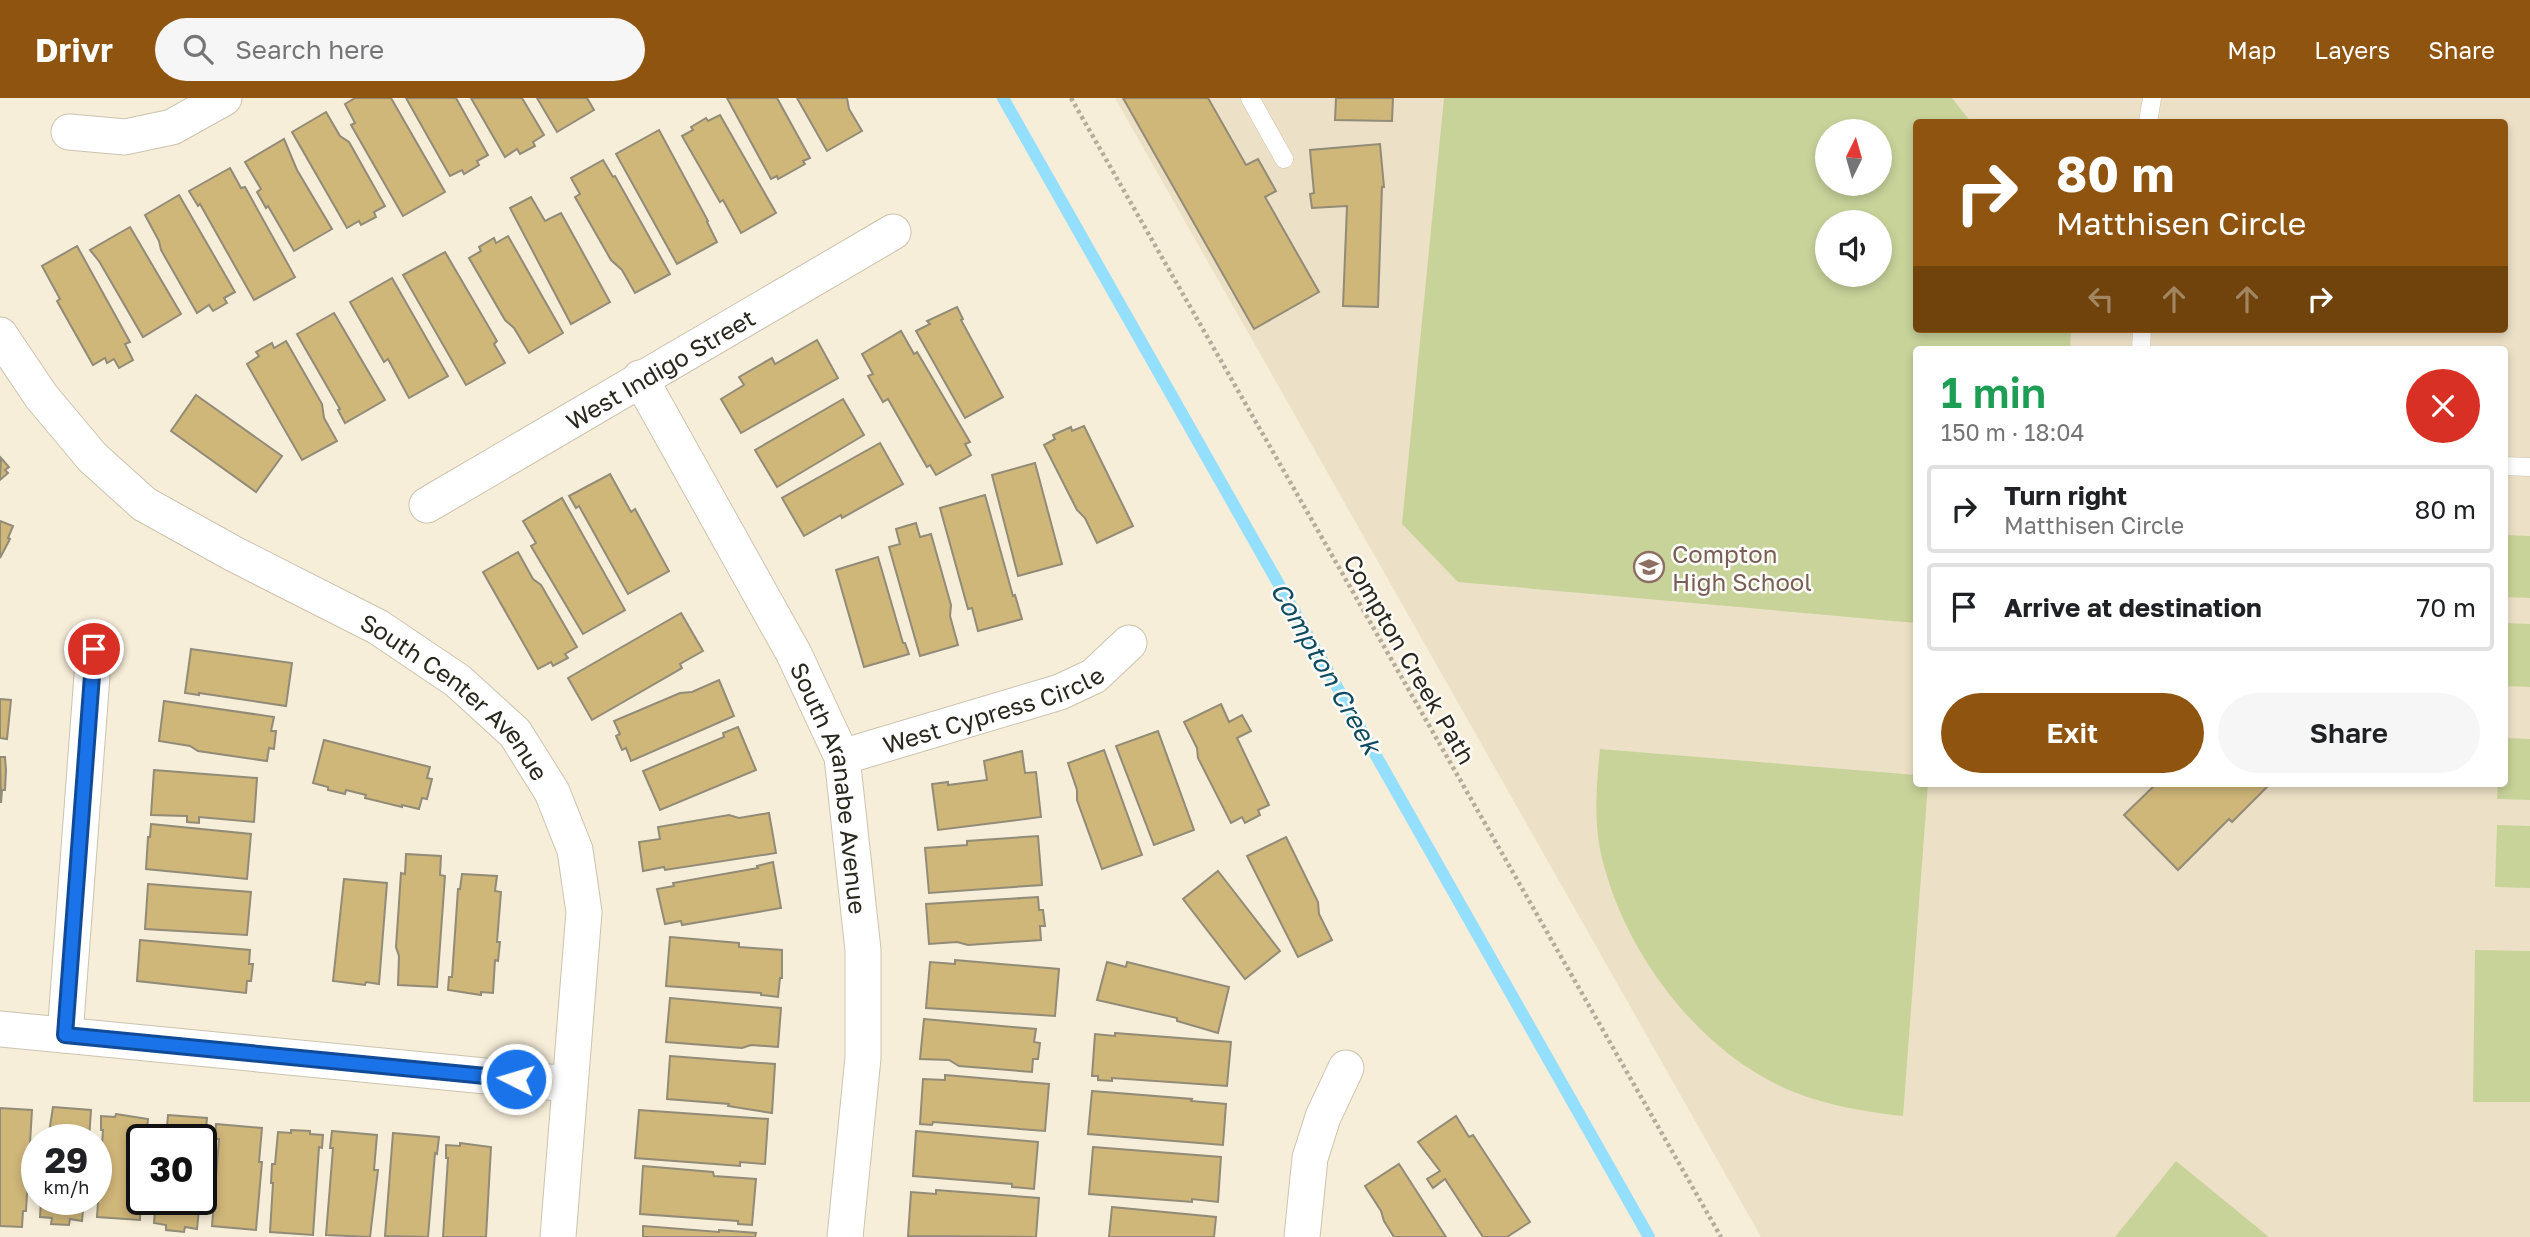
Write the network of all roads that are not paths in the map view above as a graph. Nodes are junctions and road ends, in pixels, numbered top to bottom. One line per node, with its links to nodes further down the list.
1 (224, 98): 5 (street)
2 (1250, 98): 6 (lane)
3 (2152, 98): 4 (lane)
4 (2148, 119)
5 (69, 132)
6 (1284, 159)
7 (893, 232): 9 (street, West Indigo Street)
8 (0, 335): 19 (street, South Center Avenue)
9 (640, 378): 12 (street, West Indigo Street); 15 (street, South Aranabe Avenue)
10 (2508, 466): 11 (lane)
11 (2530, 467)
12 (426, 505)
13 (1129, 642): 15 (street, West Cypress Circle)
14 (94, 649): 17 (street)
15 (842, 757): 21 (street, South Aranabe Avenue)
16 (0, 1029): 17 (street)
17 (65, 1035): 19 (street)
18 (1346, 1068): 22 (street)
19 (569, 1084): 20 (street, South Center Avenue)
20 (558, 1237)
21 (845, 1237)
22 (1302, 1237)

